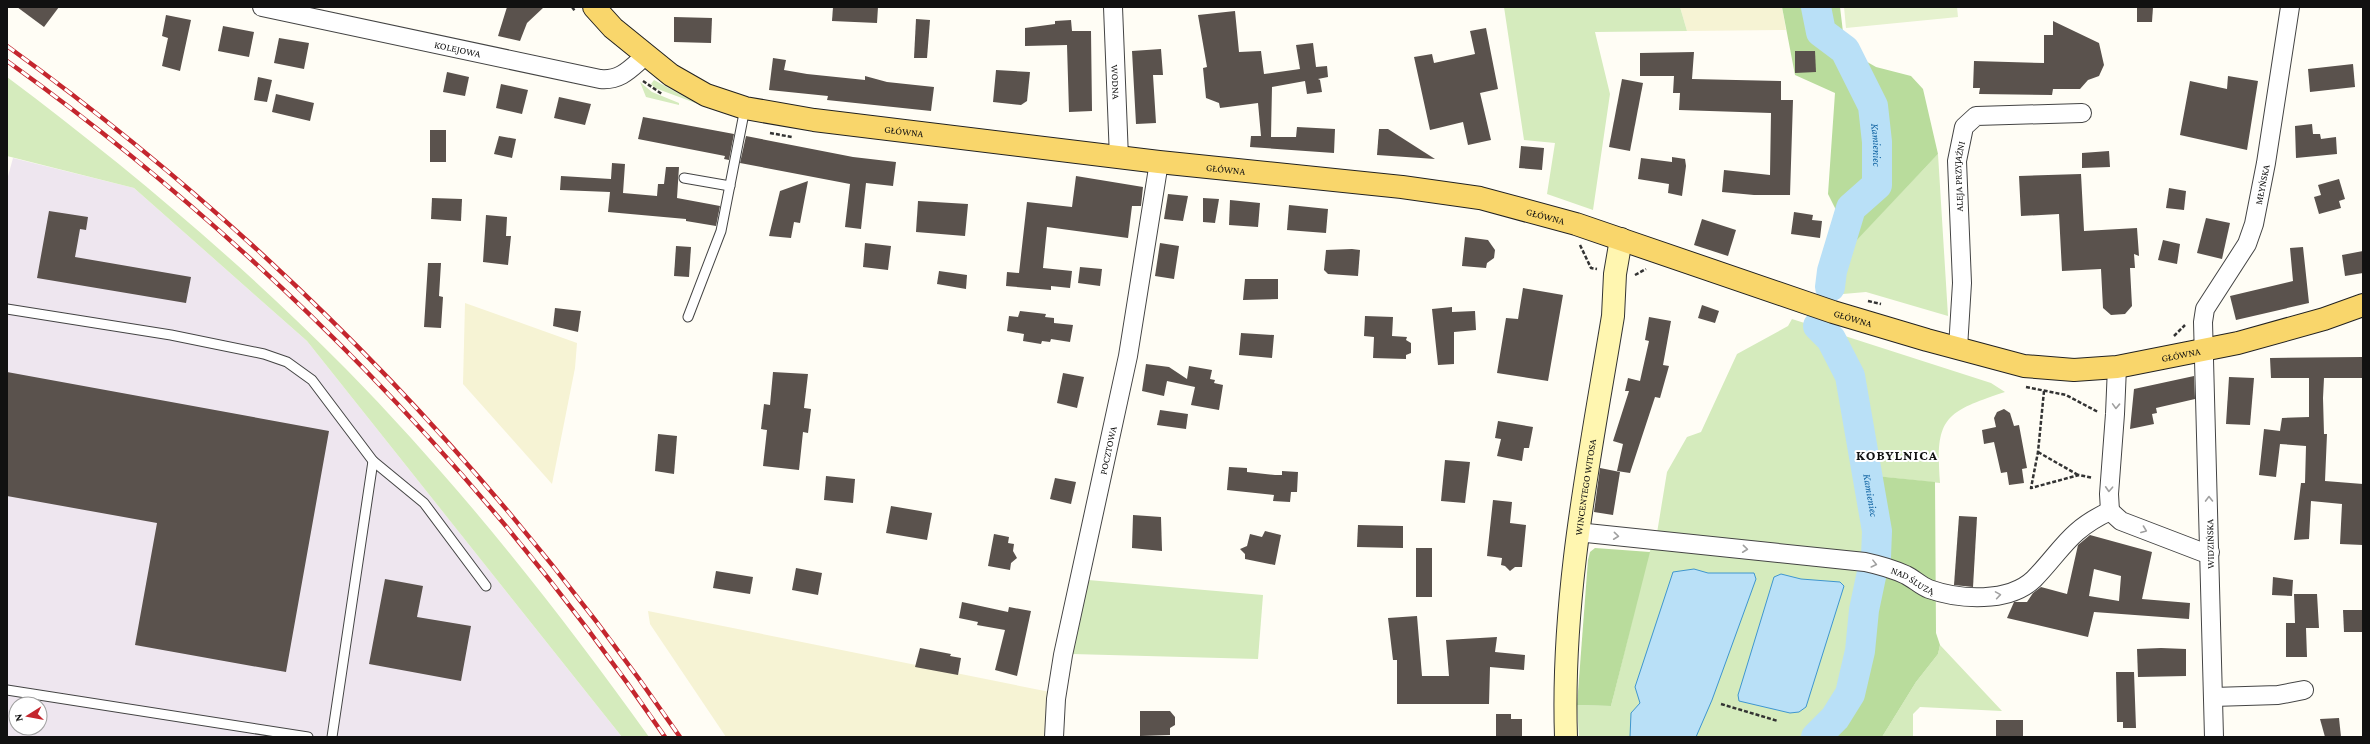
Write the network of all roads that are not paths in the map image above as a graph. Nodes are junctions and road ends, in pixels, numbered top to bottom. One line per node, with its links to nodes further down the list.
1 (262, 7): 5 (street, KOLEJOWA)
2 (594, 7): 5 (main road)
3 (1113, 7): 8 (street, WODNA)
4 (2290, 7): 17 (street, MŁYŃSKA)
5 (646, 56): 6 (main road, GŁÓWNA)
6 (745, 108): 8 (main road, GŁÓWNA); 11 (lane)
7 (2082, 113): 16 (street, ALEJA PRZYJAŹNI)
8 (1119, 158): 9 (main road, GŁÓWNA)
9 (1159, 162): 12 (main road, GŁÓWNA); 29 (street, POCZTOWA)
10 (684, 178): 11 (lane)
11 (730, 186): 15 (lane)
12 (1621, 239): 16 (main road, GŁÓWNA); 21 (street, WINCENTEGO WITOSA)
13 (2363, 305): 17 (main road, GŁÓWNA)
14 (7, 309): 19 (lane)
15 (688, 317)
16 (1958, 348): 18 (main road, GŁÓWNA)
17 (2204, 351): 18 (main road, GŁÓWNA); 22 (street, WIDZIŃSKA, one-way to 17)
18 (2117, 367): 20 (street, one-way to 20)
19 (373, 461): 23 (lane); 28 (lane)
20 (2110, 511): 21 (street, NAD ŚLUZĄ, one-way to 20); 22 (street, one-way to 22)
21 (1577, 532): 30 (street, WINCENTEGO WITOSA)
22 (2210, 552): 26 (street, WIDZIŃSKA)
23 (486, 586)
24 (7, 690): 27 (lane)
25 (2304, 690): 26 (street)
26 (2213, 697): 31 (street, WIDZIŃSKA)
27 (308, 737)
28 (332, 737)
29 (1054, 737)
30 (1566, 737)
31 (2214, 737)

